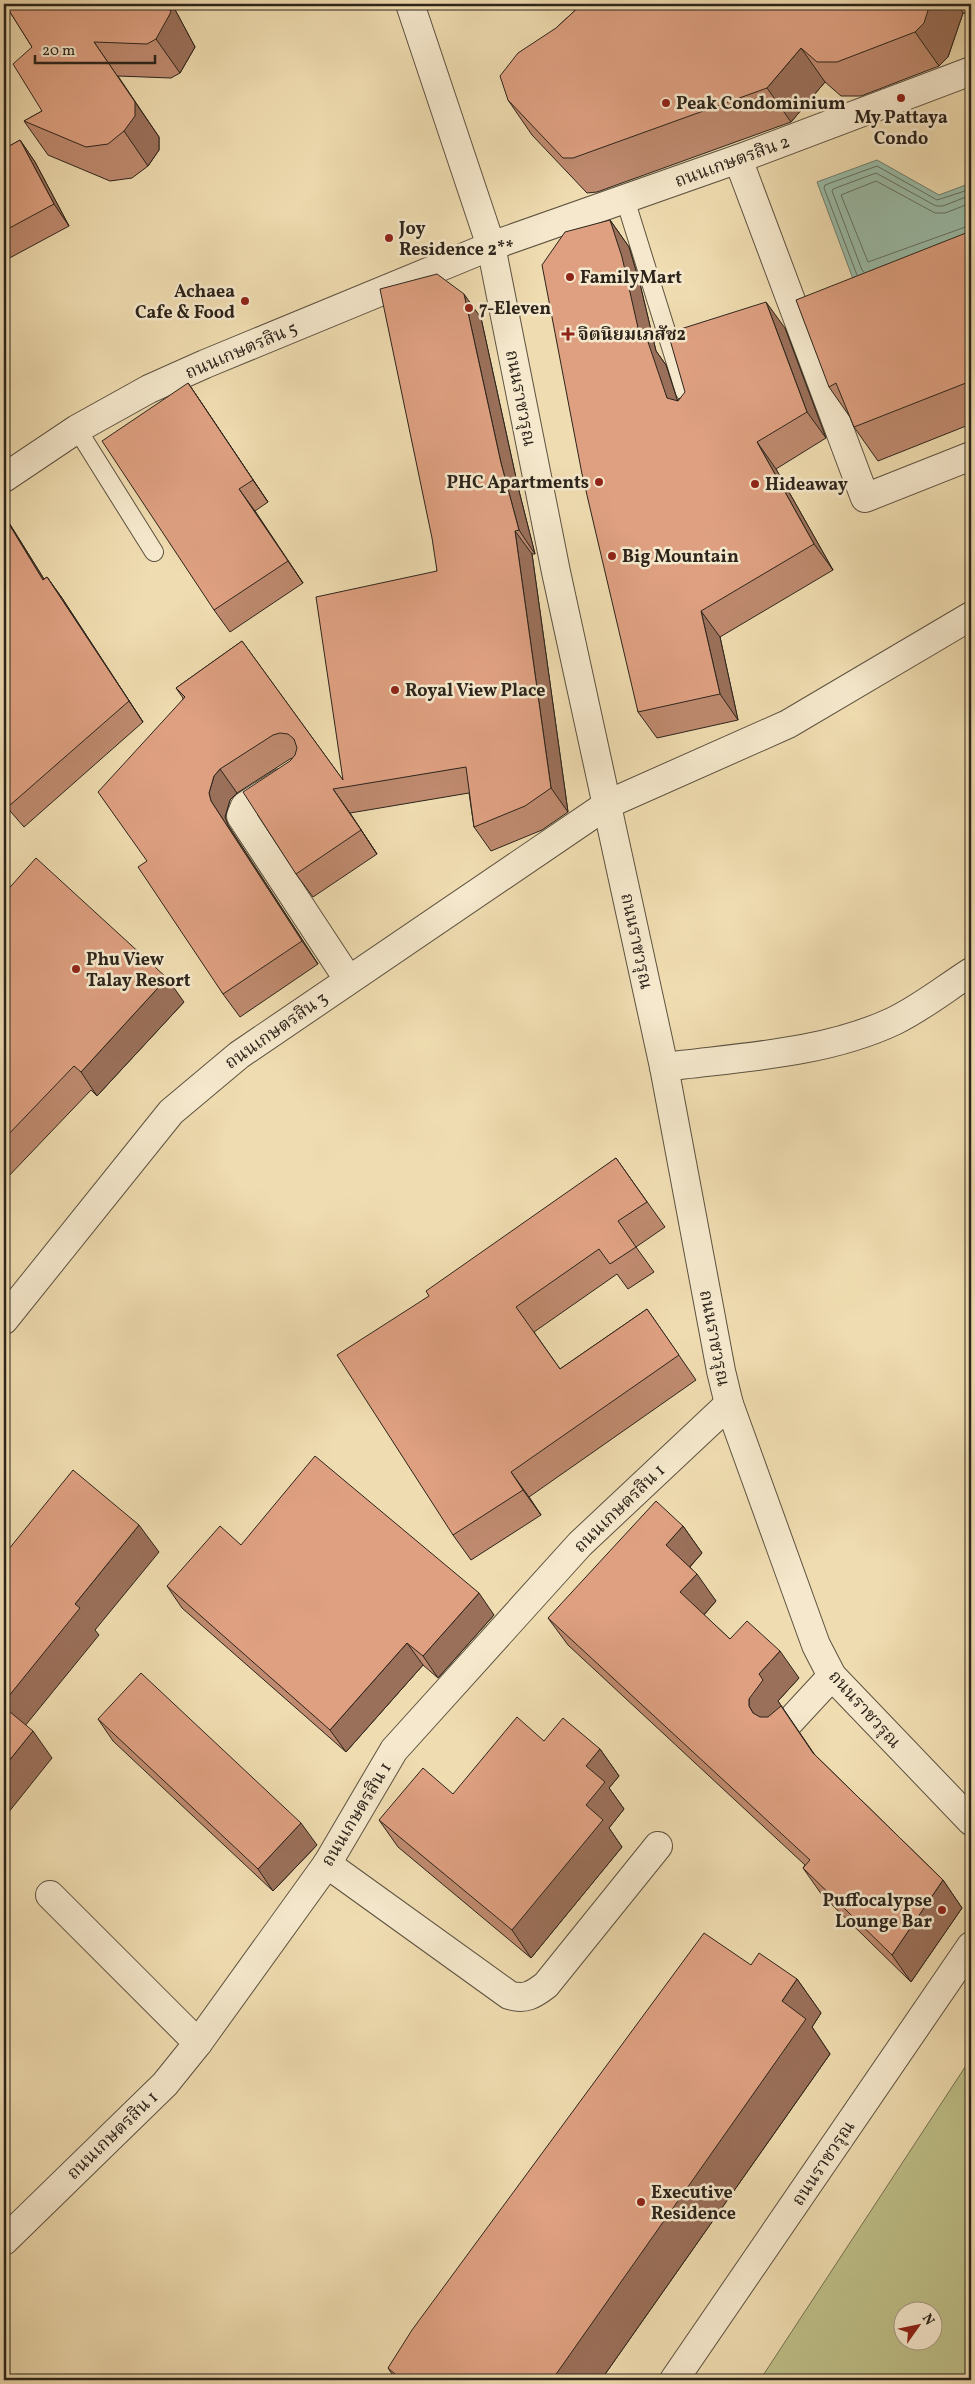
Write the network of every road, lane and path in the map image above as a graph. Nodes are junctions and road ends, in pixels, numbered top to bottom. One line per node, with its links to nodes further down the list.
1 (410, 4): 5 (street, ถนนราชวรุณ)
2 (971, 71): 3 (street, ถนนเกษตรสิน 2)
3 (738, 159): 4 (street, ถนนเกษตรสิน 2); 8 (street)
4 (625, 199): 5 (street, ถนนเกษตรสิน 2); 6 (lane)
5 (490, 246): 7 (street, ถนนเกษตรสิน 5); 13 (street, ถนนราชวรุณ)
6 (690, 408)
7 (77, 429): 9 (street, ถนนเกษตรสิน 5); 10 (lane)
8 (971, 456)
9 (4, 478)
10 (154, 552)
11 (971, 616): 13 (street, ถนนเกษตรสิน 3)
12 (298, 772): 15 (street)
13 (608, 804): 15 (street, ถนนเกษตรสิน 3); 16 (street, ถนนราชวรุณ)
14 (971, 972): 16 (street)
15 (348, 979): 17 (street, ถนนเกษตรสิน 3)
16 (664, 1067): 18 (street, ถนนราชวรุณ)
17 (4, 1320)
18 (729, 1404): 19 (street, ถนนราชวรุณ); 23 (street, ถนนเกษตรสิน 1)
19 (832, 1676): 20 (street); 21 (street, ถนนราชวรุณ)
20 (783, 1729)
21 (971, 1821)
22 (658, 1846): 23 (street)
23 (327, 1864): 26 (street, ถนนเกษตรสิน 1)
24 (50, 1895): 26 (street)
25 (971, 1946): 28 (street, ถนนราชวรุณ)
26 (198, 2043): 27 (street, ถนนเกษตรสิน 1)
27 (4, 2241)
28 (674, 2380)

